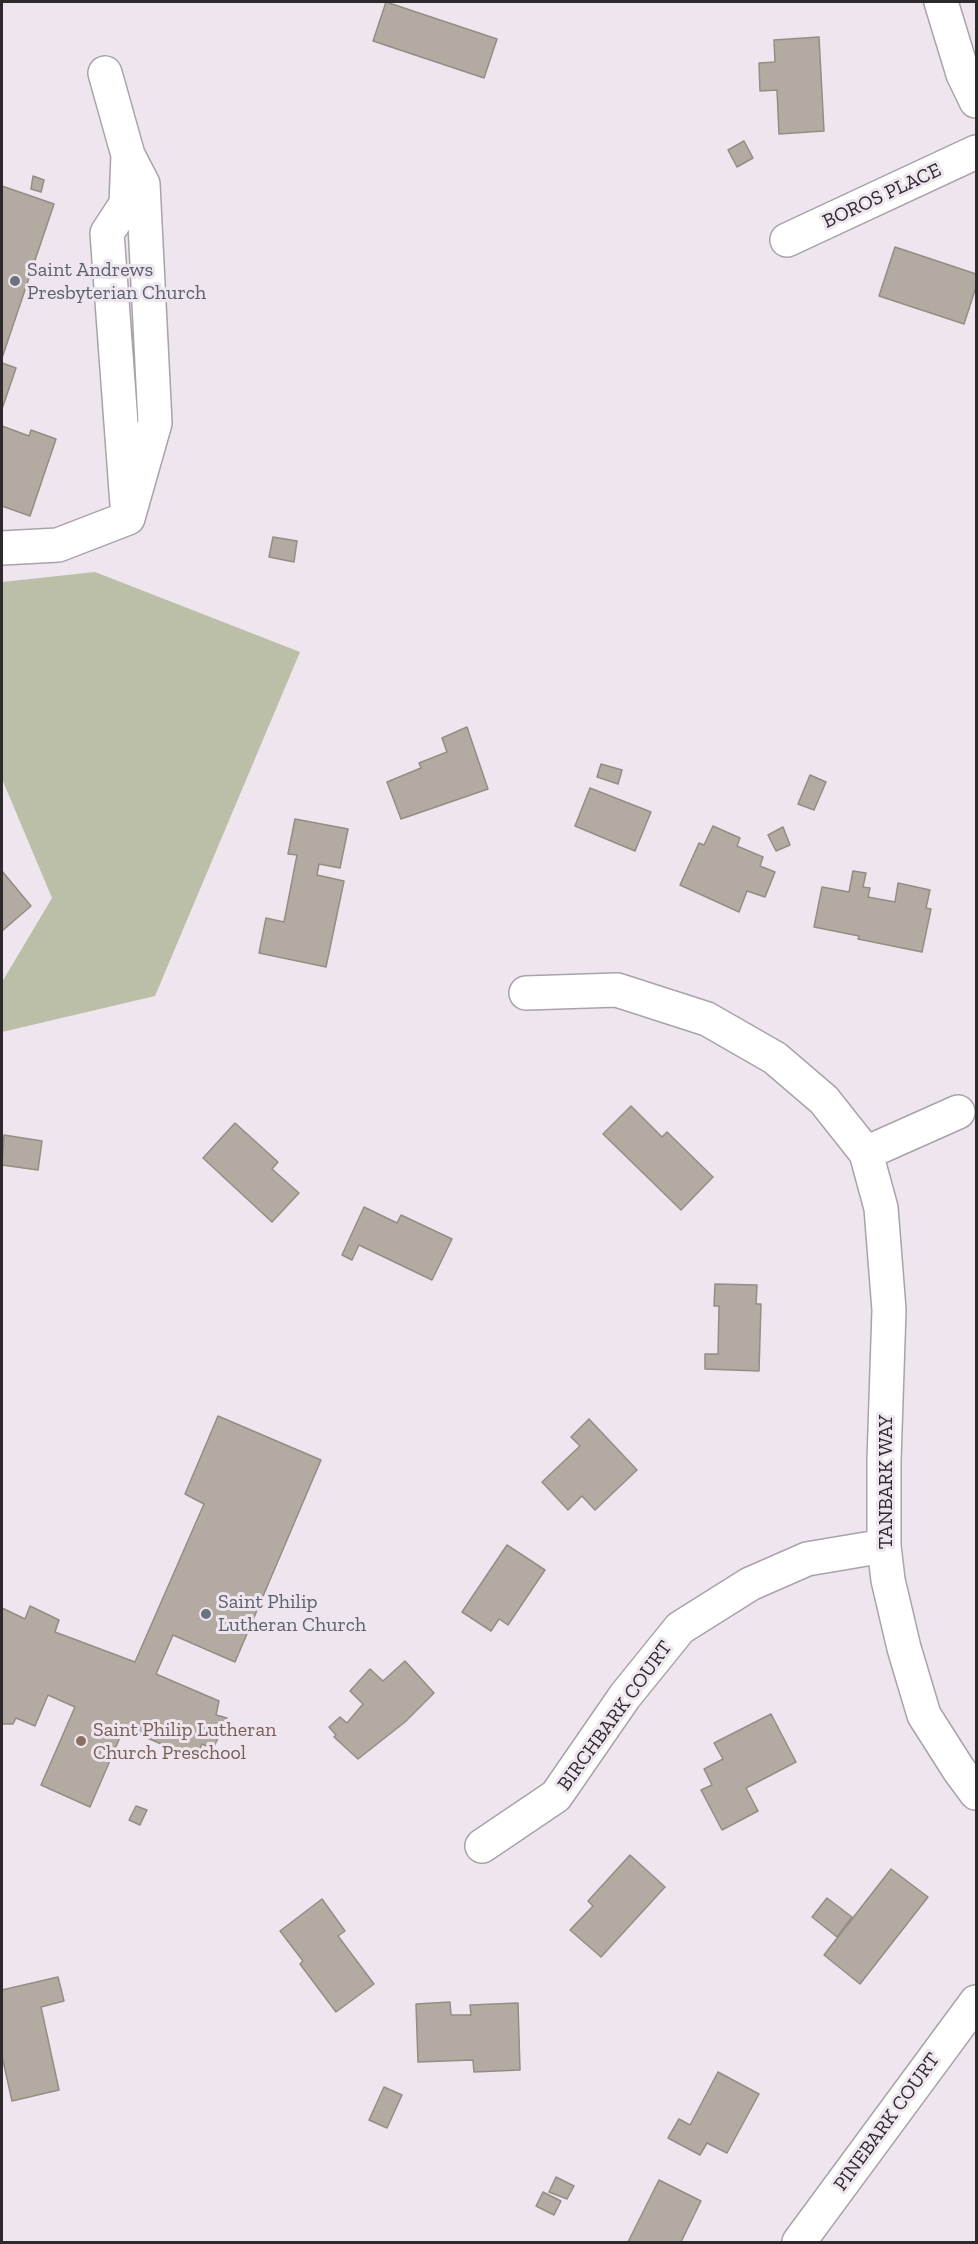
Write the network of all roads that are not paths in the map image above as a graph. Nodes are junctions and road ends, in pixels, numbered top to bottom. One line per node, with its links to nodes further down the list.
1 (941, 2): 3 (street)
2 (105, 72): 5 (street)
3 (976, 101)
4 (976, 152): 6 (street, BOROS PLACE)
5 (128, 155): 7 (street); 8 (street)
6 (787, 240)
7 (119, 408): 8 (street); 9 (street)
8 (154, 416): 9 (street)
9 (128, 518): 10 (street)
10 (2, 548)
11 (526, 993): 13 (street, TANBARK WAY)
12 (958, 1112): 13 (street)
13 (866, 1153): 14 (street, TANBARK WAY)
14 (885, 1546): 15 (street, TANBARK WAY); 16 (street, BIRCHBARK COURT)
15 (976, 1793)
16 (482, 1846)
17 (976, 2002): 18 (street, PINEBARK COURT)
18 (798, 2242)

